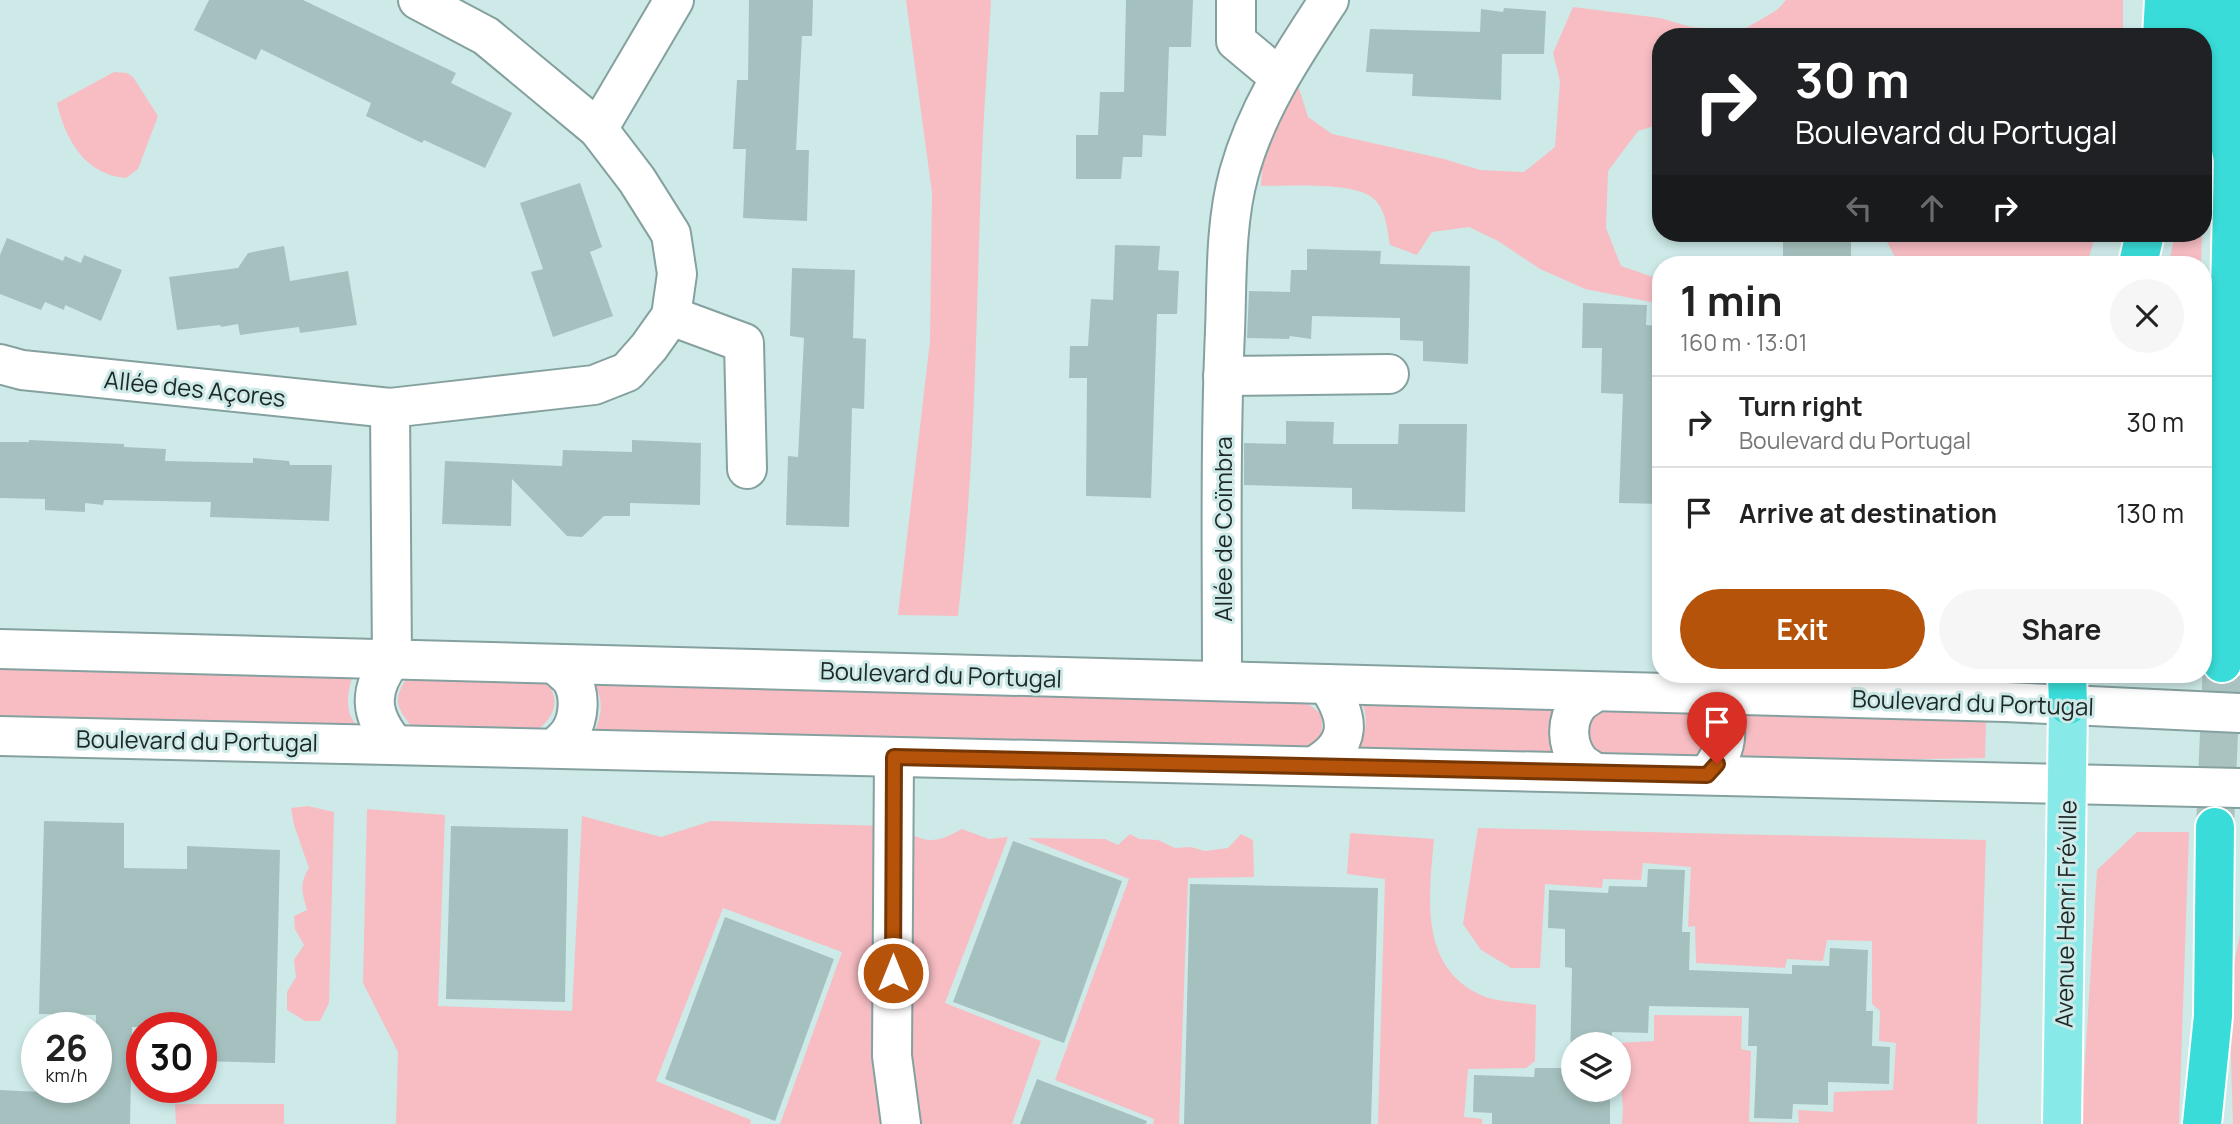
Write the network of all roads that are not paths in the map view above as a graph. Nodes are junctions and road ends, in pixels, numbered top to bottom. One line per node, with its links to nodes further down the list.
1 (418, 0): 11 (street, Allée des Açores)
2 (674, 0): 11 (street)
3 (1236, 0): 10 (street)
4 (1329, 0): 10 (street, Allée de Coïmbra)
5 (2164, 0): 8 (highway)
6 (2194, 0): 9 (highway)
7 (2225, 0): 12 (highway)
8 (2162, 28)
9 (2190, 28)
10 (1279, 77): 16 (street, Allée de Coïmbra)
11 (597, 130): 13 (street, Allée des Açores)
12 (2236, 148): 21 (highway)
13 (671, 316): 17 (street, Allée des Açores); 18 (street)
14 (0, 364): 17 (street, Allée des Açores)
15 (1389, 374): 16 (street)
16 (1223, 376): 23 (street, Allée de Coïmbra)
17 (390, 408): 20 (street)
18 (747, 469)
19 (0, 649): 20 (street, Boulevard du Portugal)
20 (392, 659): 22 (street, Boulevard du Portugal); 30 (street)
21 (2222, 663)
22 (555, 664): 23 (street, Boulevard du Portugal); 31 (street)
23 (1222, 681): 24 (street, Boulevard du Portugal)
24 (1327, 684): 27 (street, Boulevard du Portugal); 33 (street)
25 (1707, 684): 26 (street, Boulevard du Portugal); 27 (street, Boulevard du Portugal); 35 (street)
26 (2068, 689): 28 (street, Boulevard du Portugal); 36 (main road, Avenue Henri Fréville)
27 (1595, 692): 34 (street)
28 (2240, 713)
29 (0, 736): 30 (street, Boulevard du Portugal)
30 (395, 745): 31 (street, Boulevard du Portugal)
31 (555, 748): 32 (street, Boulevard du Portugal)
32 (894, 757): 33 (street, Boulevard du Portugal); 40 (street)
33 (1314, 766): 34 (street, Boulevard du Portugal)
34 (1594, 772): 35 (street, Boulevard du Portugal)
35 (1707, 775): 36 (street, Boulevard du Portugal)
36 (2066, 785): 37 (street, Boulevard du Portugal); 41 (main road, Avenue Henri Fréville)
37 (2240, 788)
38 (2215, 827): 39 (highway)
39 (2213, 1016): 42 (highway); 43 (highway)
40 (901, 1124)
41 (2062, 1124)
42 (2202, 1124)
43 (2223, 1124)

